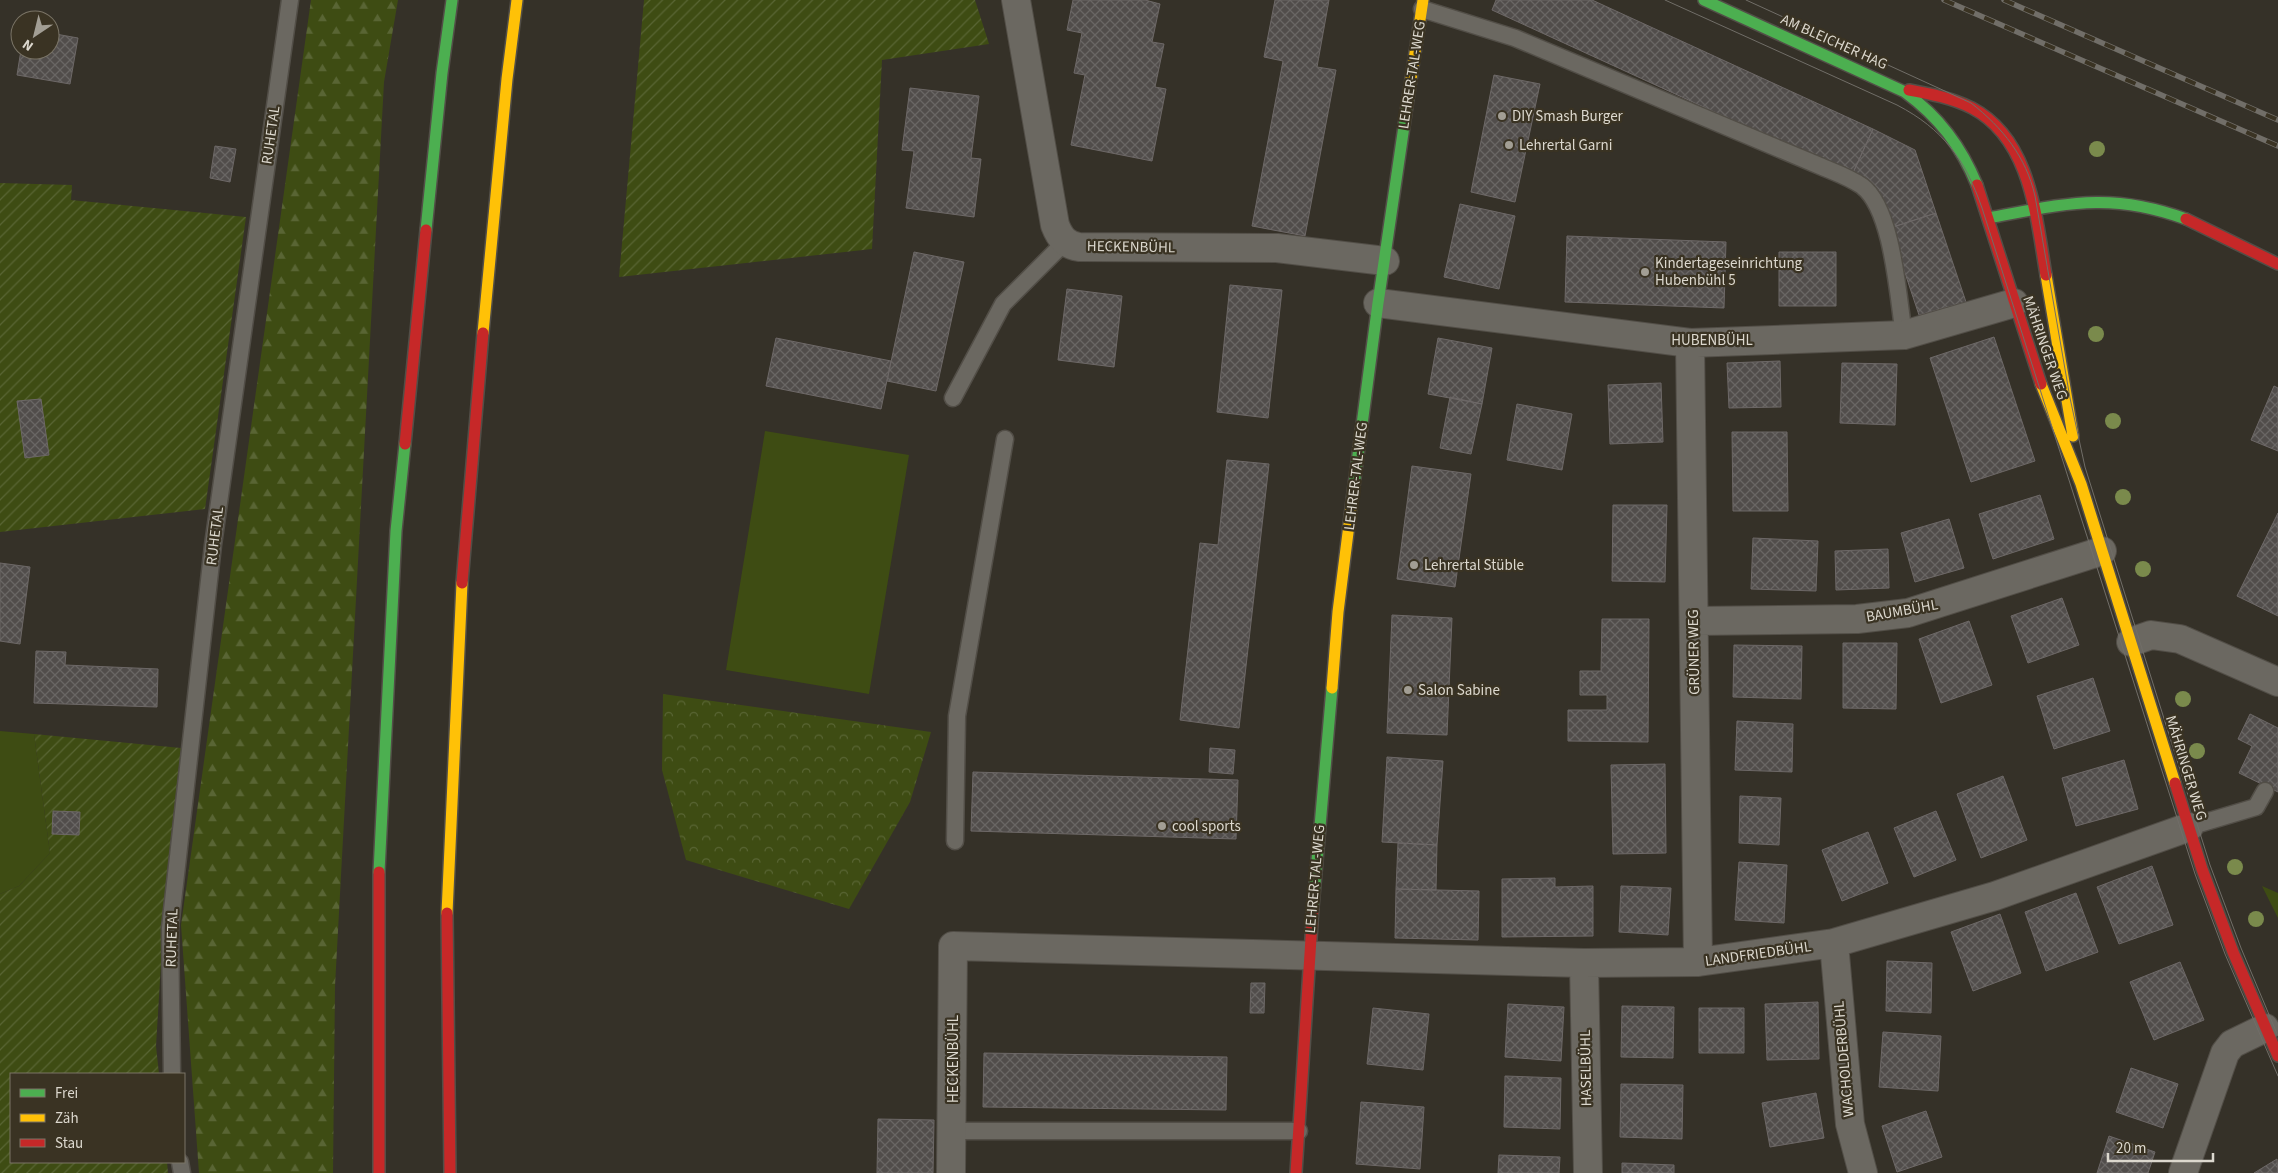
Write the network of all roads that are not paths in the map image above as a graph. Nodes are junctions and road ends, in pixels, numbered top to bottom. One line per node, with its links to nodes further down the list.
1 (290, 0): 34 (lane, RUHETAL)
2 (452, 0): 37 (main road)
3 (517, 0): 38 (main road)
4 (1016, 0): 10 (street, HECKENBÜHL)
5 (1704, 0): 7 (main road, AM BLEICHER HAG)
6 (1423, 4): 11 (main road, LEHRER-TAL-WEG); 15 (lane)
7 (1897, 87): 8 (main road, AM BLEICHER HAG); 9 (main road, AM BLEICHER HAG)
8 (2035, 210): 9 (main road); 12 (main road); 19 (main road, MÄHRINGER WEG)
9 (1988, 218): 14 (main road, MÄHRINGER WEG)
10 (1065, 242): 11 (street, HECKENBÜHL); 17 (lane)
11 (1385, 261): 13 (main road, LEHRER-TAL-WEG)
12 (2278, 264)
13 (1378, 303): 16 (street, HUBENBÜHL); 29 (main road, LEHRER-TAL-WEG)
14 (2014, 303): 15 (street, HUBENBÜHL); 19 (main road, MÄHRINGER WEG)
15 (1904, 335): 16 (street, HUBENBÜHL)
16 (1690, 343): 21 (street, GRÜNER WEG)
17 (953, 398)
18 (1005, 439): 26 (lane)
19 (2081, 484): 20 (main road, MÄHRINGER WEG)
20 (2102, 552): 21 (street, BAUMBÜHL); 22 (main road, MÄHRINGER WEG)
21 (1694, 621): 30 (street, GRÜNER WEG)
22 (2131, 642): 23 (street); 25 (main road, MÄHRINGER WEG)
23 (2278, 682)
24 (2265, 791): 25 (lane)
25 (2189, 828): 27 (street, LANDFRIEDBÜHL); 32 (main road, MÄHRINGER WEG)
26 (956, 841)
27 (1834, 943): 30 (street, LANDFRIEDBÜHL); 42 (street, WACHOLDERBÜHL)
28 (953, 946): 29 (street, LEHRER-TAL-WEG); 35 (street, HECKENBÜHL)
29 (1310, 954): 31 (street, LANDFRIEDBÜHL); 36 (main road, LEHRER-TAL-WEG)
30 (1698, 962): 31 (street, LANDFRIEDBÜHL)
31 (1584, 963): 41 (street, HASELBÜHL)
32 (2265, 1028): 33 (main road, MÄHRINGER WEG); 43 (street)
33 (2278, 1056)
34 (172, 1073)
35 (952, 1131): 36 (lane); 39 (street, HECKENBÜHL)
36 (1299, 1131): 40 (main road, LEHRER-TAL-WEG)
37 (379, 1173)
38 (450, 1173)
39 (952, 1173)
40 (1296, 1173)
41 (1588, 1173)
42 (1863, 1173)
43 (2183, 1173)

